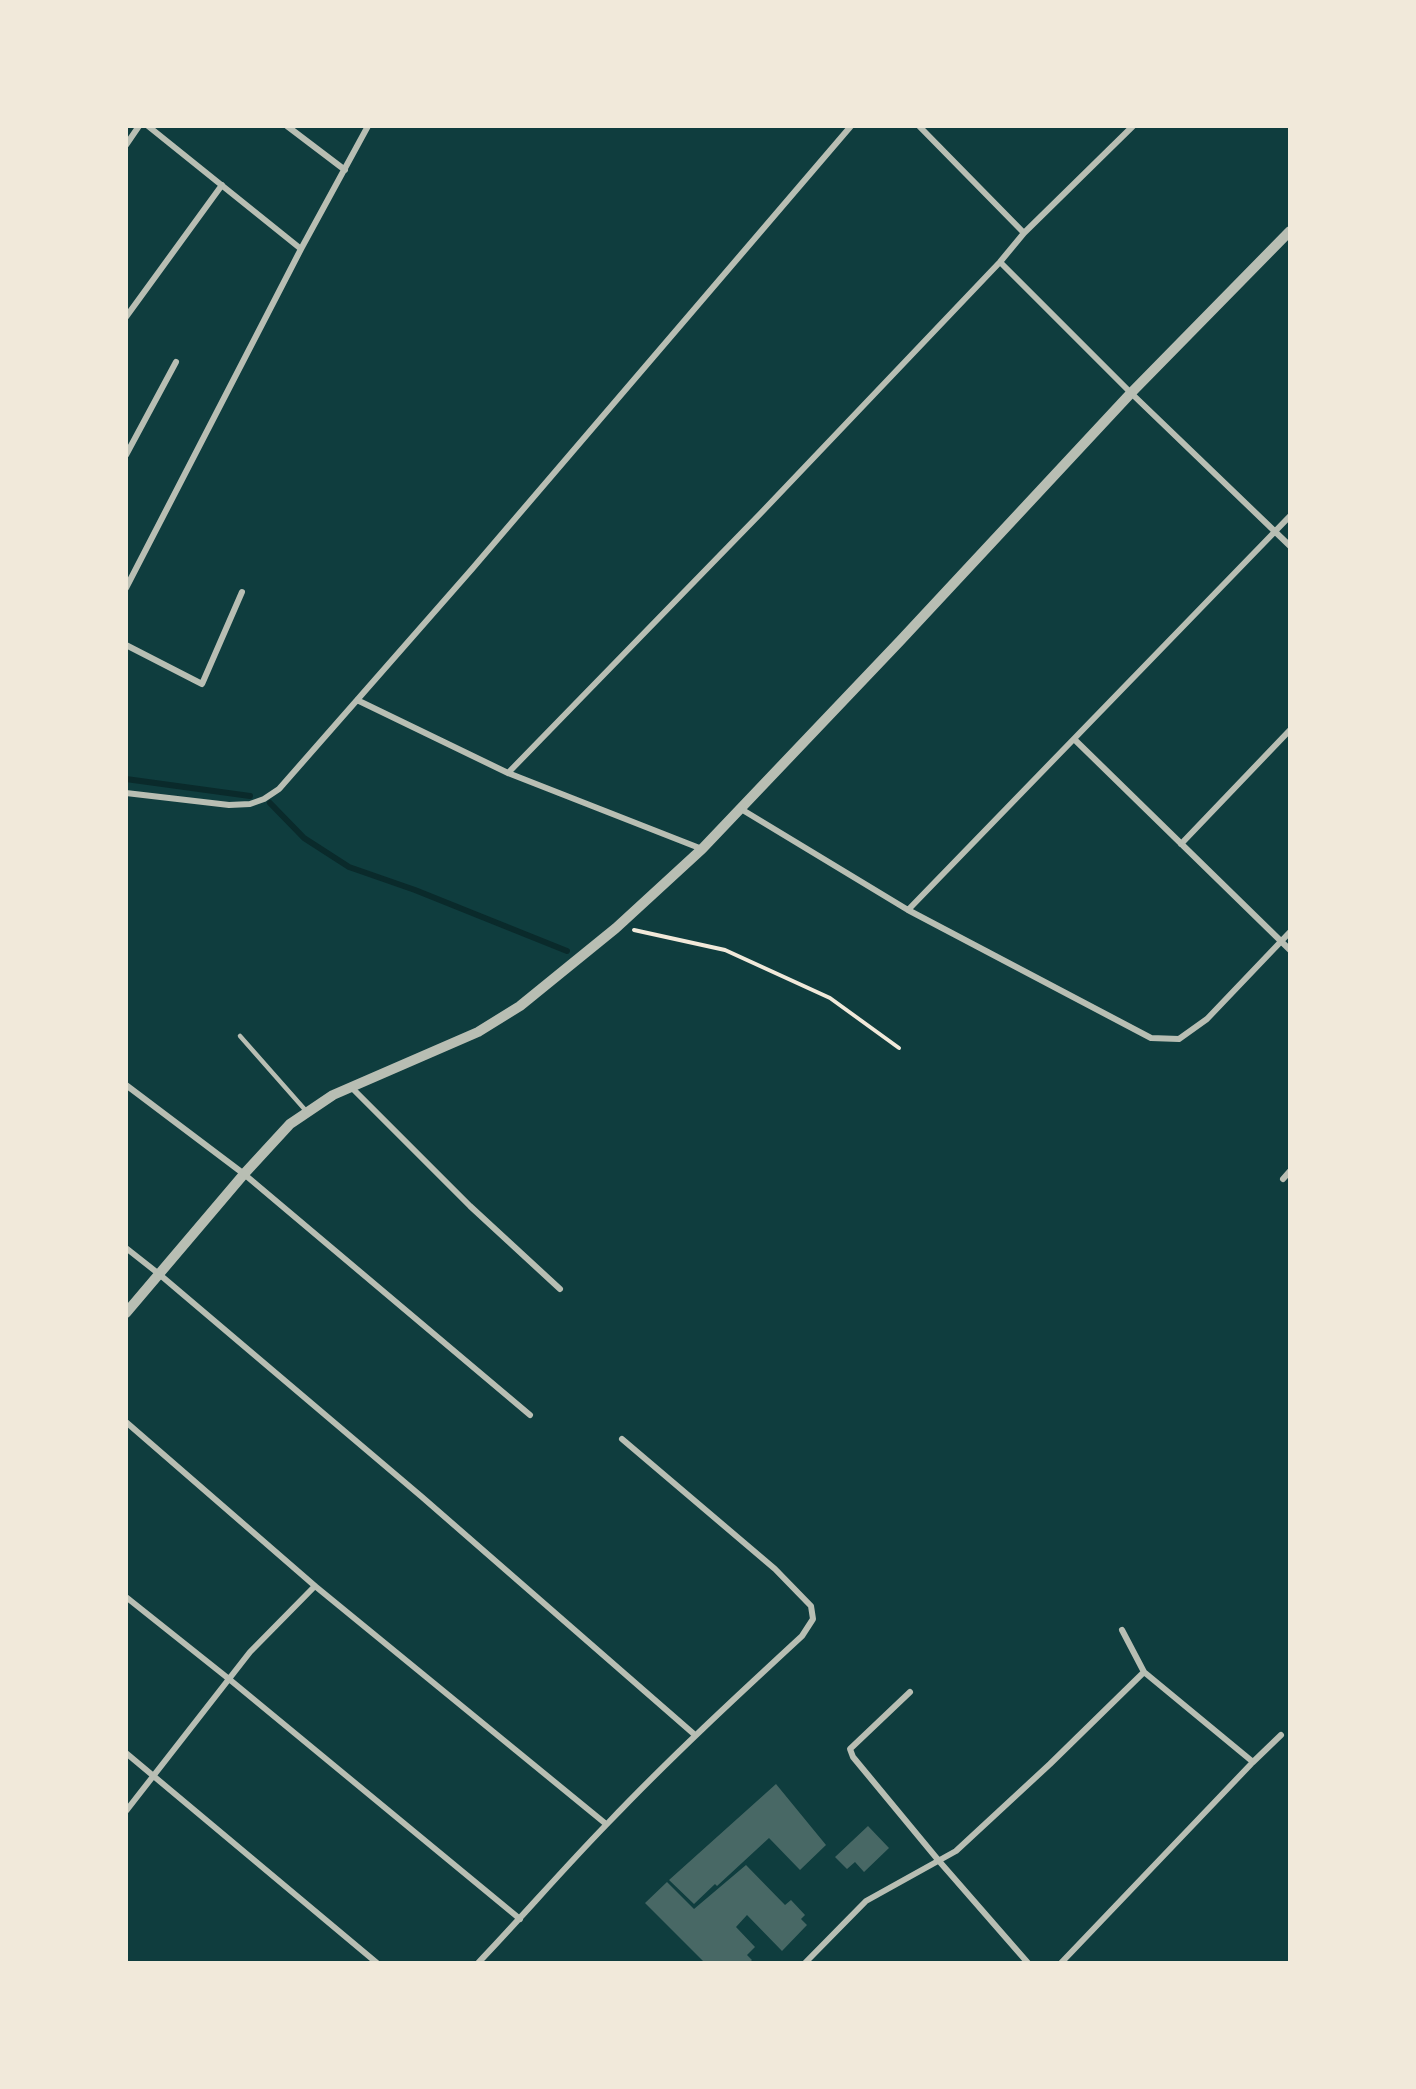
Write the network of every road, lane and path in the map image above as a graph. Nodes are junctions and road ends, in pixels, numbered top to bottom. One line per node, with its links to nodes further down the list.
1 (139, 126): 8 (street)
2 (148, 126): 10 (street)
3 (287, 126): 9 (street)
4 (368, 126): 9 (street)
5 (851, 126): 25 (street)
6 (919, 126): 12 (street)
7 (1132, 126): 12 (street)
8 (126, 145)
9 (345, 170): 13 (street)
10 (222, 185): 13 (street); 15 (street)
11 (1290, 231): 17 (street)
12 (1024, 233): 14 (street)
13 (301, 249): 22 (street)
14 (1000, 262): 17 (street); 28 (street)
15 (126, 317)
16 (176, 362): 18 (street)
17 (1131, 393): 20 (street); 30 (street)
18 (126, 455)
19 (1290, 516): 20 (street)
20 (1275, 531): 21 (street); 27 (street)
21 (1290, 546)
22 (126, 588)
23 (242, 592): 24 (street)
24 (126, 645)
25 (357, 700): 28 (street); 29 (street)
26 (1290, 730): 31 (street)
27 (1074, 739): 31 (street); 33 (street)
28 (508, 772): 32 (street)
29 (126, 793)
30 (741, 809): 32 (street); 33 (street)
31 (1181, 844): 36 (street)
32 (702, 849): 34 (street)
33 (908, 910): 36 (street)
34 (616, 928): 39 (path); 41 (street)
35 (1290, 932): 36 (street)
36 (1280, 942): 37 (street)
37 (1290, 950)
38 (240, 1036): 42 (lane)
39 (899, 1048)
40 (126, 1085): 44 (street)
41 (351, 1087): 42 (street); 48 (street)
42 (307, 1112): 44 (street)
43 (1290, 1171): 45 (street)
44 (244, 1174): 47 (street); 50 (street)
45 (1283, 1179)
46 (126, 1248): 47 (street)
47 (159, 1274): 49 (street); 59 (street)
48 (560, 1289)
49 (126, 1313)
50 (530, 1415)
51 (126, 1422): 53 (street)
52 (622, 1439): 59 (street)
53 (315, 1586): 57 (street); 65 (street)
54 (126, 1597): 57 (street)
55 (1122, 1630): 56 (street)
56 (1144, 1671): 62 (street); 66 (street)
57 (229, 1679): 63 (street); 67 (street)
58 (910, 1692): 66 (street)
59 (695, 1735): 65 (street)
60 (1281, 1735): 62 (street)
61 (126, 1753): 63 (street)
62 (1253, 1762): 72 (street)
63 (154, 1776): 64 (street); 68 (street)
64 (126, 1811)
65 (606, 1824): 67 (street)
66 (939, 1861): 70 (street); 71 (street)
67 (520, 1919): 69 (street)
68 (377, 1963)
69 (478, 1963)
70 (805, 1963)
71 (1028, 1963)
72 (1061, 1963)

